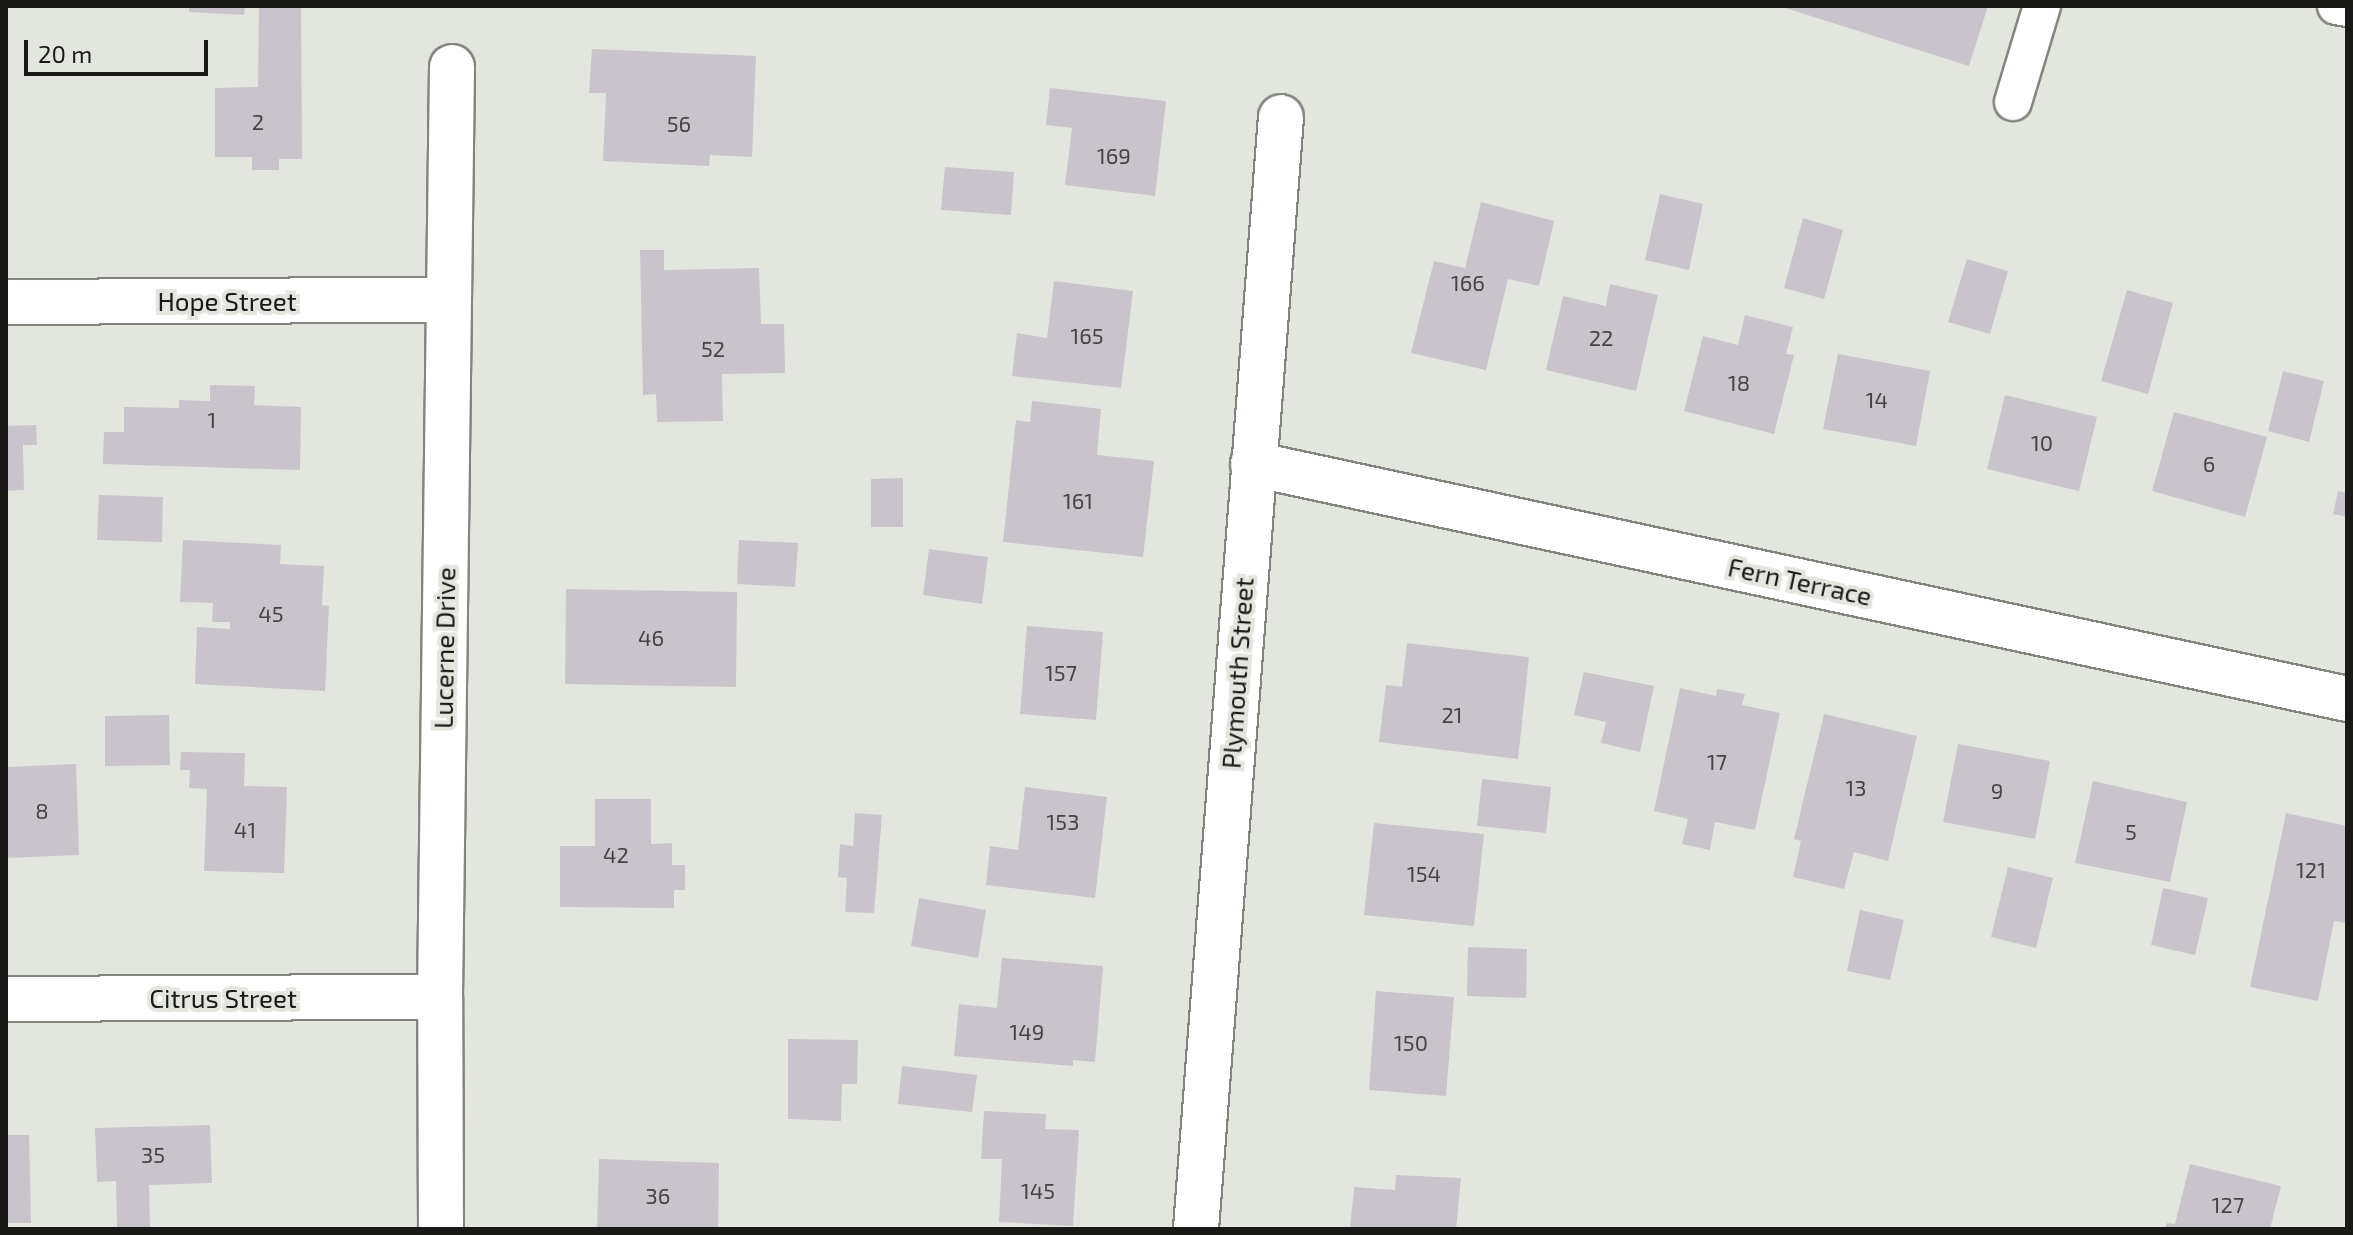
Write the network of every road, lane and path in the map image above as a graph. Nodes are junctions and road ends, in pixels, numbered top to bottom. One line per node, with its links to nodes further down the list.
1 (2042, 6): 5 (lane)
2 (2336, 6): 3 (lane)
3 (2347, 8)
4 (452, 67): 7 (street, Lucerne Drive)
5 (2013, 102)
6 (1281, 117): 9 (street, Plymouth Street)
7 (447, 300): 8 (street, Hope Street); 11 (street, Lucerne Drive)
8 (6, 302)
9 (1253, 464): 10 (street, Fern Terrace); 14 (street, Plymouth Street)
10 (2347, 699)
11 (440, 997): 12 (street, Citrus Street); 13 (street, Lucerne Drive)
12 (6, 999)
13 (441, 1229)
14 (1196, 1229)

